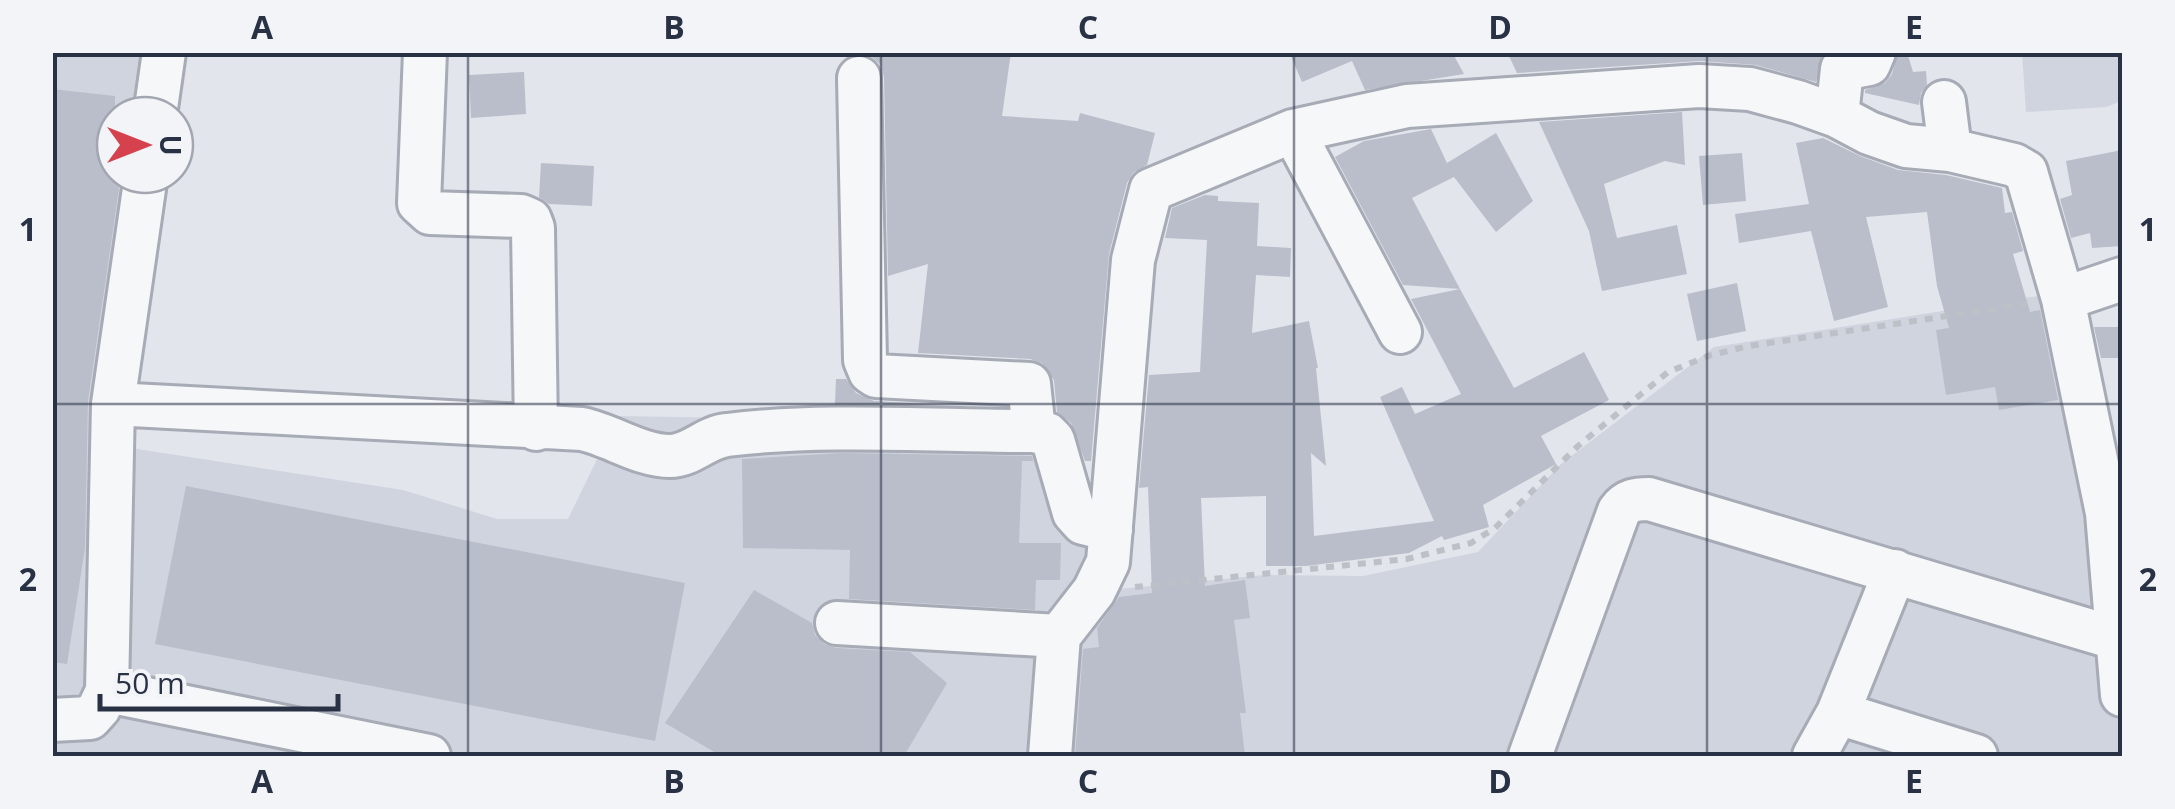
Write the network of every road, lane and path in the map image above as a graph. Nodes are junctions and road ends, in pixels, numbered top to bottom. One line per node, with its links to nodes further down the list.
1 (164, 52): 5 (street)
2 (425, 52): 15 (street)
3 (1874, 52): 7 (street)
4 (858, 78): 16 (street)
5 (158, 95)
6 (1944, 102): 9 (street)
7 (1837, 116): 8 (street); 9 (street)
8 (1293, 131): 13 (street); 17 (street)
9 (1950, 150): 12 (street)
10 (143, 195): 14 (street)
11 (2122, 279): 12 (street)
12 (2063, 299): 19 (path); 22 (street)
13 (1400, 332)
14 (112, 404): 15 (street); 23 (street)
15 (536, 428): 16 (street)
16 (1034, 431): 17 (street)
17 (1111, 530): 19 (street)
18 (1895, 571): 22 (street); 25 (street); 31 (street)
19 (1094, 591): 21 (street)
20 (837, 623): 21 (street)
21 (1059, 636): 30 (street)
22 (2118, 638): 24 (street)
23 (107, 691): 26 (street); 29 (street)
24 (2122, 696)
25 (1838, 714): 32 (street); 33 (street)
26 (52, 720)
27 (52, 730): 28 (street)
28 (54, 756)
29 (429, 756)
30 (1050, 756)
31 (1530, 756)
32 (1814, 756)
33 (1976, 756)

